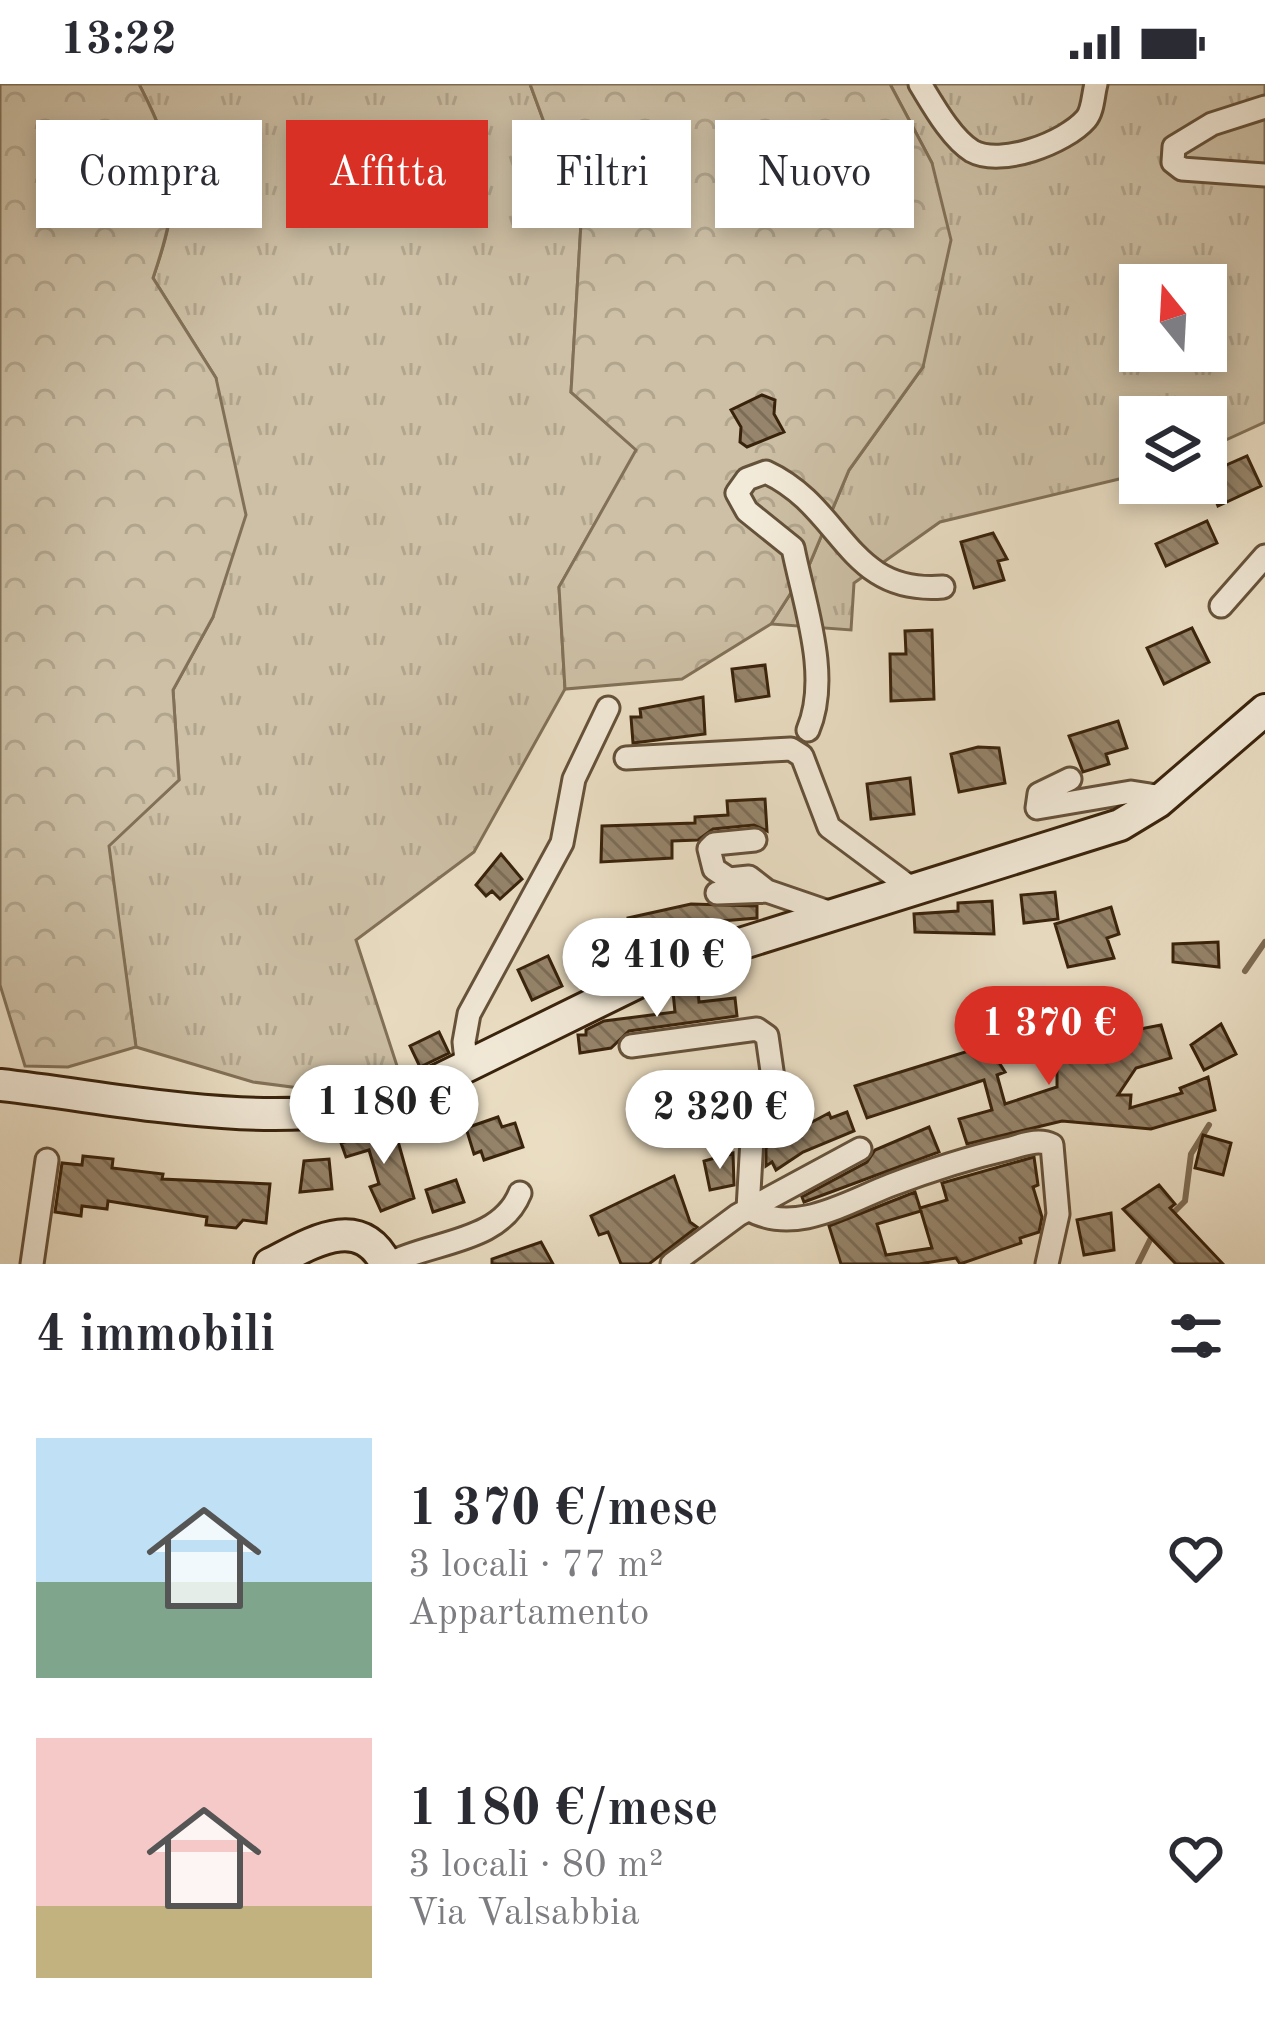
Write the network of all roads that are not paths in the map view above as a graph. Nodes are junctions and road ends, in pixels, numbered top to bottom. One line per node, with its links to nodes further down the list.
1 (920, 84): 2 (street)
2 (1096, 84)
3 (1265, 107): 4 (street)
4 (1265, 175)
5 (1265, 556): 7 (street)
6 (943, 587): 11 (street)
7 (1221, 606)
8 (803, 705): 11 (street)
9 (608, 708): 22 (street)
10 (1265, 710): 15 (main road)
11 (808, 730): 14 (street)
12 (626, 758): 14 (street)
13 (1070, 779): 15 (street)
14 (815, 788): 18 (street)
15 (1163, 797): 18 (main road)
16 (755, 840): 17 (street)
17 (767, 891): 19 (street); 20 (street)
18 (915, 891): 20 (main road)
19 (718, 893)
20 (837, 915): 22 (main road)
21 (631, 1046): 27 (street)
22 (467, 1070): 23 (main road)
23 (0, 1085)
24 (860, 1149): 27 (street)
25 (47, 1160): 28 (street)
26 (520, 1193): 30 (street)
27 (748, 1209): 31 (street); 32 (street)
28 (32, 1264)
29 (271, 1264): 30 (main road)
30 (387, 1264)
31 (672, 1264)
32 (1047, 1264)

